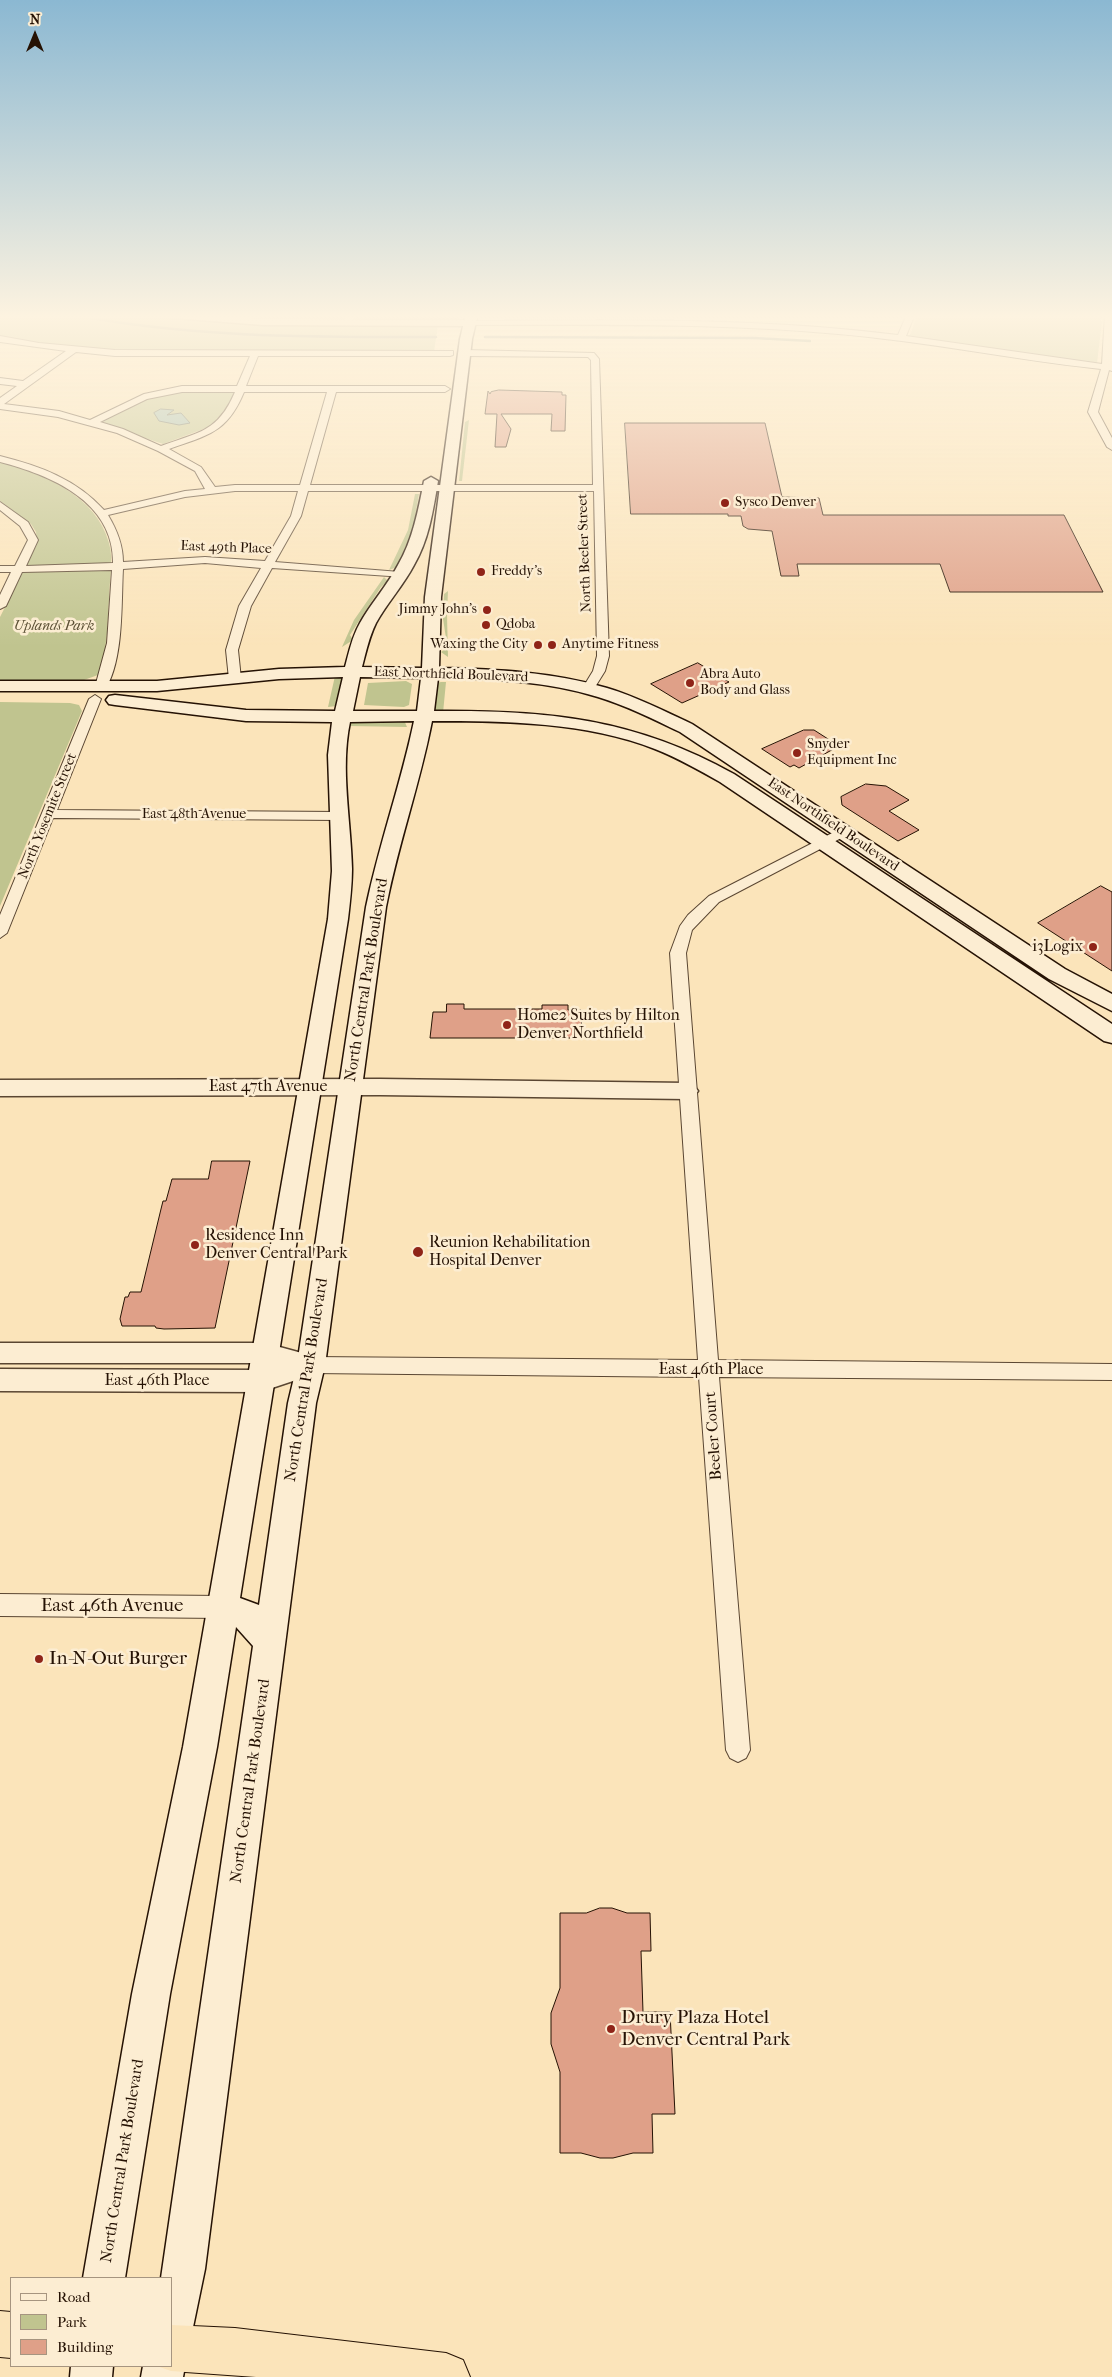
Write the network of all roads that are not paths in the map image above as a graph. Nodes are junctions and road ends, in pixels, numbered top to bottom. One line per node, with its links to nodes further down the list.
1 (97, 425): 8 (street)
2 (219, 425): 8 (street)
3 (322, 425): 11 (street)
4 (455, 425): 13 (main road, North Central Park Boulevard)
5 (597, 425): 14 (street, North Beeler Street)
6 (1100, 425): 7 (street)
7 (1112, 447)
8 (161, 449): 15 (street)
9 (0, 459): 17 (street, North Yosemite Street)
10 (433, 464): 12 (main road, North Central Park Boulevard)
11 (304, 487): 12 (street); 15 (street); 18 (street)
12 (430, 488): 13 (street); 22 (main road, North Central Park Boulevard)
13 (447, 488): 14 (street); 25 (main road, North Central Park Boulevard)
14 (598, 488): 28 (street, North Beeler Street)
15 (211, 490): 17 (street)
16 (0, 505): 21 (street)
17 (104, 513): 19 (street, North Yosemite Street)
18 (269, 564): 19 (street, East 49th Place); 22 (street, East 49th Place); 26 (street)
19 (117, 566): 21 (street, East 49th Place); 29 (street, North Yosemite Street)
20 (0, 569): 21 (street, East 49th Place)
21 (20, 569): 23 (street)
22 (400, 574): 24 (main road, North Central Park Boulevard)
23 (0, 606)
24 (353, 672): 25 (main road, East Northfield Boulevard); 26 (main road, East Northfield Boulevard); 31 (main road, North Central Park Boulevard)
25 (431, 673): 28 (main road, East Northfield Boulevard); 32 (main road, North Central Park Boulevard)
26 (235, 679): 29 (main road, East Northfield Boulevard)
27 (0, 686): 29 (main road, East Northfield Boulevard)
28 (588, 689): 35 (main road, East Northfield Boulevard)
29 (98, 693): 30 (main road, East Northfield Boulevard); 31 (main road, East Northfield Boulevard); 33 (street, North Yosemite Street)
30 (0, 699)
31 (343, 716): 32 (main road, East Northfield Boulevard); 34 (main road, North Central Park Boulevard)
32 (424, 716): 36 (main road, East Northfield Boulevard); 40 (main road, North Central Park Boulevard)
33 (48, 814): 34 (street, East 48th Avenue); 37 (street, North Yosemite Street)
34 (340, 816): 42 (main road, North Central Park Boulevard)
35 (842, 832): 36 (street, Beeler Court); 38 (main road, East Northfield Boulevard)
36 (822, 842): 39 (main road, East Northfield Boulevard); 43 (street, Beeler Court)
37 (0, 933)
38 (1112, 1003)
39 (1112, 1034)
40 (350, 1087): 42 (street, East 47th Avenue); 43 (street, East 47th Avenue); 46 (main road, North Central Park Boulevard)
41 (0, 1088): 42 (street, East 47th Avenue)
42 (310, 1088): 45 (main road, North Central Park Boulevard)
43 (687, 1091): 47 (street, Beeler Court)
44 (0, 1353): 45 (street, East 46th Place)
45 (265, 1353): 46 (street, East 46th Place); 50 (main road, North Central Park Boulevard)
46 (311, 1365): 47 (street, East 46th Place); 50 (street, East 46th Place); 53 (main road, North Central Park Boulevard)
47 (709, 1370): 48 (street, East 46th Place); 54 (street, Beeler Court)
48 (1112, 1372)
49 (0, 1380): 50 (street, East 46th Place)
50 (260, 1381): 52 (main road, North Central Park Boulevard)
51 (0, 1605): 52 (street, East 46th Avenue)
52 (223, 1607): 53 (main road); 55 (main road, North Central Park Boulevard)
53 (271, 1643): 56 (main road, North Central Park Boulevard)
54 (738, 1750)
55 (104, 2277)
56 (172, 2327)
57 (172, 2348): 58 (highway)
58 (446, 2377)

